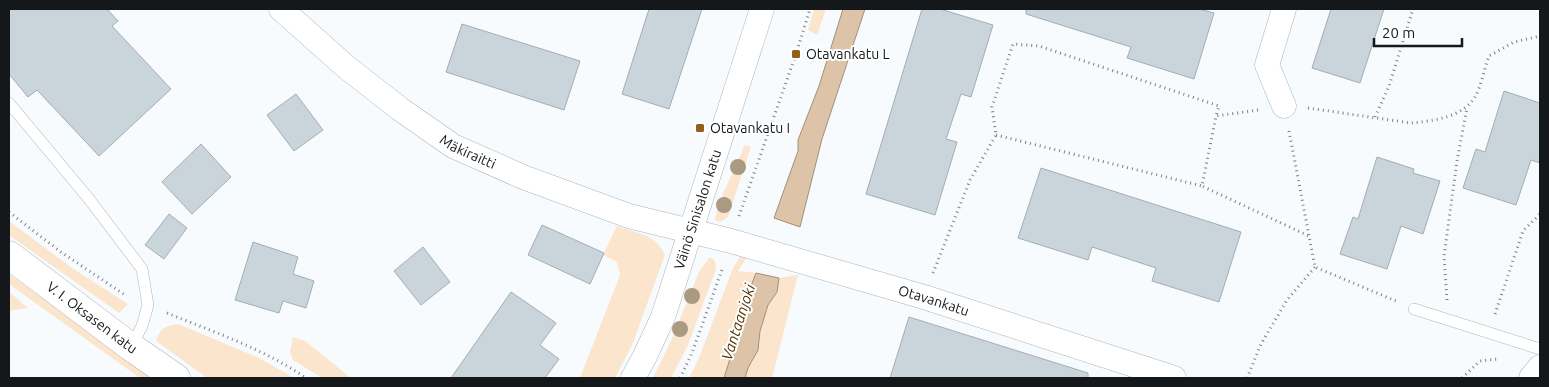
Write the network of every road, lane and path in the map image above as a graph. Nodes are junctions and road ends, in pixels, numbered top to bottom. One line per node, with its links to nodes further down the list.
1 (281, 9): 15 (street, Mäkiraitti)
2 (762, 9): 15 (street, Väinö Sinisalon katu)
3 (810, 9): 17 (path)
4 (1284, 9): 8 (street)
5 (1413, 9): 11 (path)
6 (1540, 36): 9 (path)
7 (9, 103): 24 (lane)
8 (1284, 106): 10 (path); 11 (path); 16 (path)
9 (1468, 107): 11 (path); 22 (path)
10 (1216, 116): 12 (path); 13 (path)
11 (1375, 117)
12 (996, 135): 13 (path); 20 (path)
13 (1202, 186): 16 (path)
14 (1540, 214): 23 (path)
15 (691, 232): 17 (street, Otavankatu); 29 (street, Väinö Sinisalon katu)
16 (1309, 236): 19 (path)
17 (731, 241): 20 (street, Otavankatu); 30 (path)
18 (9, 255): 24 (street, V. I. Oksasen katu)
19 (1315, 267): 21 (path); 32 (path)
20 (924, 297): 31 (street, Otavankatu)
21 (1414, 309): 22 (lane)
22 (1449, 320): 23 (lane)
23 (1488, 332): 25 (lane)
24 (131, 347): 28 (street, V. I. Oksasen katu)
25 (1540, 349)
26 (1506, 358): 33 (path)
27 (1540, 367): 34 (street)
28 (176, 378)
29 (633, 378)
30 (680, 378)
31 (1174, 378)
32 (1247, 378)
33 (1462, 378)
34 (1531, 378)

